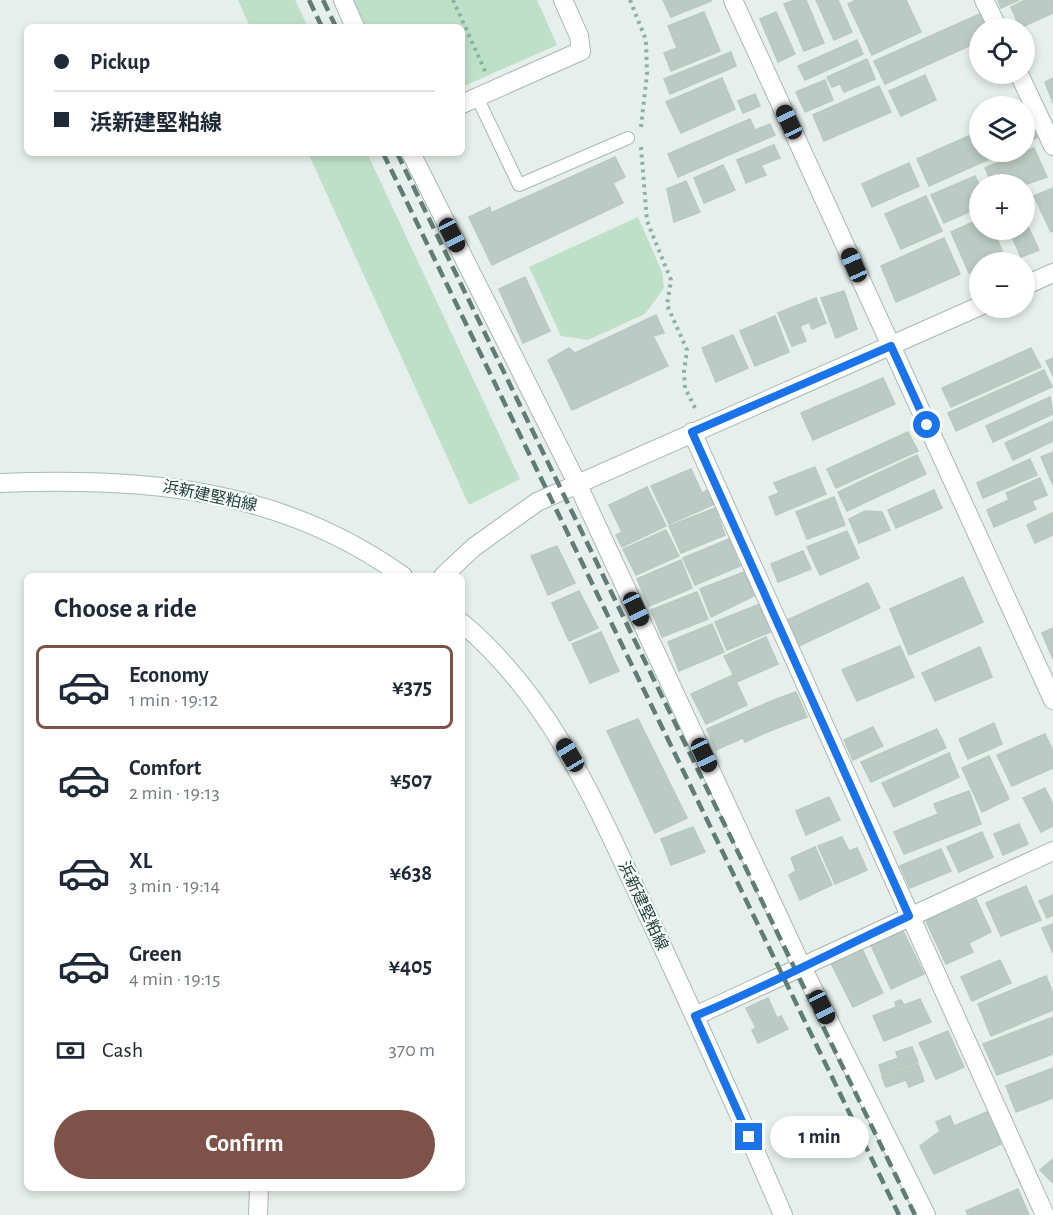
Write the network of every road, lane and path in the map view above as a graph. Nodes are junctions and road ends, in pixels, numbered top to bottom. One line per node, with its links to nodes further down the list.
1 (343, 0): 8 (street)
2 (453, 0): 9 (path)
3 (563, 0): 12 (street)
4 (630, 0): 13 (path)
5 (733, 0): 20 (street)
6 (984, 0): 7 (street)
7 (993, 18)
8 (354, 24)
9 (459, 24)
10 (465, 48): 12 (path)
11 (1024, 84): 15 (street)
12 (477, 97): 13 (lane)
13 (634, 136)
14 (641, 146): 21 (path)
15 (1053, 146)
16 (413, 156): 23 (street)
17 (1053, 273): 18 (street)
18 (1035, 280)
19 (969, 311): 20 (street)
20 (891, 346): 21 (street); 27 (street)
21 (698, 429): 23 (street); 29 (street)
22 (0, 483): 24 (street, 浜新建堅粕線)
23 (577, 483): 25 (street); 30 (street)
24 (399, 573)
25 (447, 573)
26 (465, 626): 31 (street, 浜新建堅粕線)
27 (1053, 700)
28 (1053, 851): 29 (street)
29 (909, 916): 30 (street); 36 (street)
30 (801, 965): 31 (street); 35 (street)
31 (695, 1016): 34 (street, 浜新建堅粕線)
32 (259, 1191): 33 (street)
33 (258, 1215)
34 (783, 1215)
35 (926, 1215)
36 (1045, 1215)

